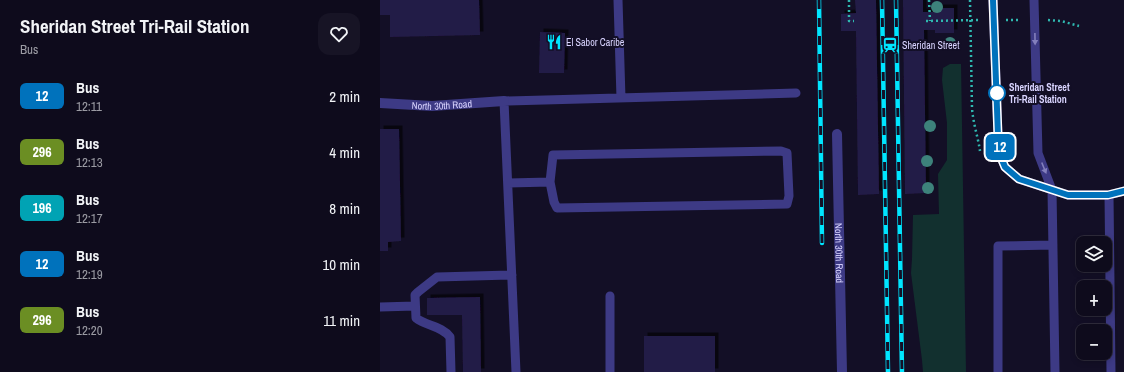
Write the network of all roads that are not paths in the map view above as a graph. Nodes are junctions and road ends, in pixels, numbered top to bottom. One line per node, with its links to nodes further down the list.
1 (618, 0): 5 (lane)
2 (993, 0): 11 (lane)
3 (1034, 0): 11 (lane, one-way to 11)
4 (796, 93): 5 (lane)
5 (621, 98): 6 (lane)
6 (504, 101): 7 (street, North 30th Road); 10 (lane)
7 (380, 103)
8 (837, 134): 22 (street, North 30th Road)
9 (550, 182): 9 (lane); 10 (lane)
10 (508, 183): 15 (lane)
11 (1052, 190): 13 (lane); 14 (lane)
12 (1124, 191): 13 (lane)
13 (1108, 195): 25 (lane)
14 (1053, 245): 23 (lane); 24 (lane)
15 (512, 275): 17 (lane); 20 (lane)
16 (610, 296): 21 (lane)
17 (415, 306): 18 (lane); 19 (lane)
18 (380, 307)
19 (451, 372)
20 (516, 372)
21 (610, 372)
22 (842, 372)
23 (998, 372)
24 (1055, 372)
25 (1110, 372)

